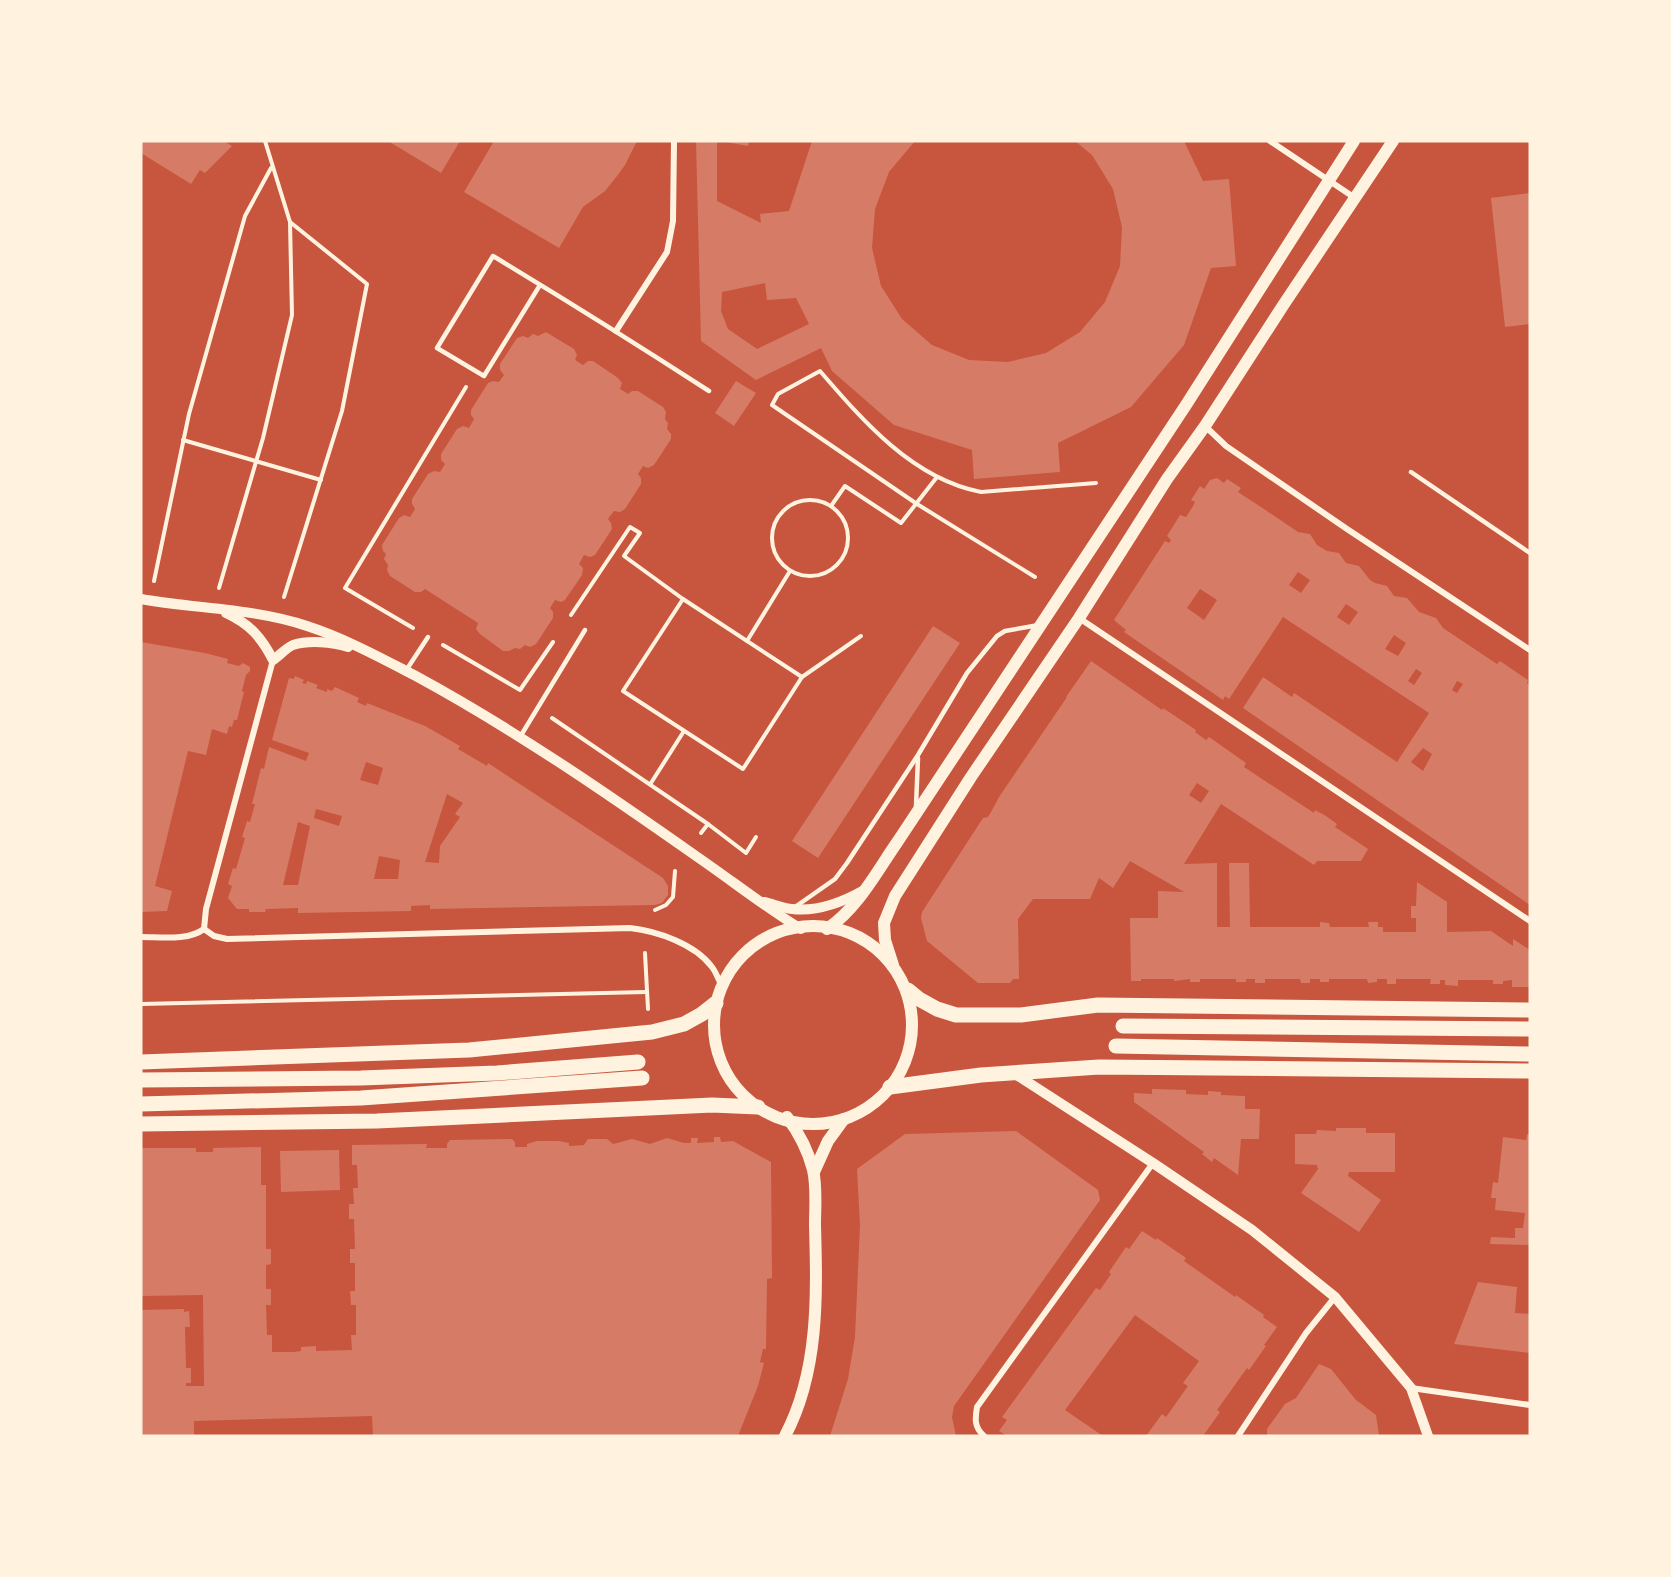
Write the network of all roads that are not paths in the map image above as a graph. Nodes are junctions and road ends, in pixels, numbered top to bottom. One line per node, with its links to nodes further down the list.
1 (674, 141): 8 (street)
2 (1270, 141): 5 (street)
3 (1354, 141): 5 (main road)
4 (1393, 141): 6 (main road)
5 (1329, 180): 6 (street); 16 (main road)
6 (1355, 198): 10 (main road)
7 (540, 285): 7 (lane); 8 (lane)
8 (616, 331): 9 (lane)
9 (709, 391)
10 (1205, 426): 15 (main road); 19 (street)
11 (1411, 472): 12 (lane)
12 (1530, 553)
13 (145, 600): 14 (street)
14 (213, 609): 20 (street); 21 (street)
15 (1079, 618): 29 (street); 34 (main road)
16 (1039, 625): 24 (lane); 25 (main road)
17 (585, 630): 23 (lane)
18 (428, 637): 22 (lane)
19 (1530, 650)
20 (273, 660): 21 (street); 31 (street)
21 (393, 664): 22 (street)
22 (406, 671): 23 (street)
23 (520, 737): 27 (street)
24 (918, 755): 25 (lane); 28 (lane)
25 (916, 812): 26 (main road)
26 (864, 890): 28 (street); 32 (main road)
27 (760, 900): 28 (street); 30 (street)
28 (792, 909)
29 (1530, 921)
30 (801, 928): 32 (main road); 35 (main road)
31 (204, 929): 33 (street); 35 (street)
32 (826, 929): 34 (main road)
33 (141, 937)
34 (893, 965): 36 (main road)
35 (721, 984): 37 (main road)
36 (908, 990): 38 (main road); 49 (main road)
37 (716, 1003): 43 (main road); 51 (main road)
38 (1530, 1010)
39 (1123, 1026): 40 (main road)
40 (1530, 1029)
41 (1116, 1046): 42 (main road)
42 (1530, 1054)
43 (141, 1062)
44 (638, 1062): 48 (main road)
45 (1530, 1071): 46 (main road)
46 (1015, 1074): 49 (main road); 55 (street)
47 (642, 1078): 50 (main road)
48 (141, 1080)
49 (890, 1087): 53 (main road)
50 (141, 1104)
51 (758, 1107): 52 (main road); 54 (main road)
52 (787, 1117): 53 (main road); 56 (main road)
53 (844, 1119): 56 (main road)
54 (141, 1124)
55 (1152, 1163): 57 (street); 61 (street)
56 (814, 1172): 60 (main road)
57 (1335, 1297): 58 (street); 62 (street)
58 (1411, 1388): 59 (street); 63 (street)
59 (1530, 1405)
60 (785, 1436)
61 (984, 1436)
62 (1238, 1436)
63 (1428, 1436)

